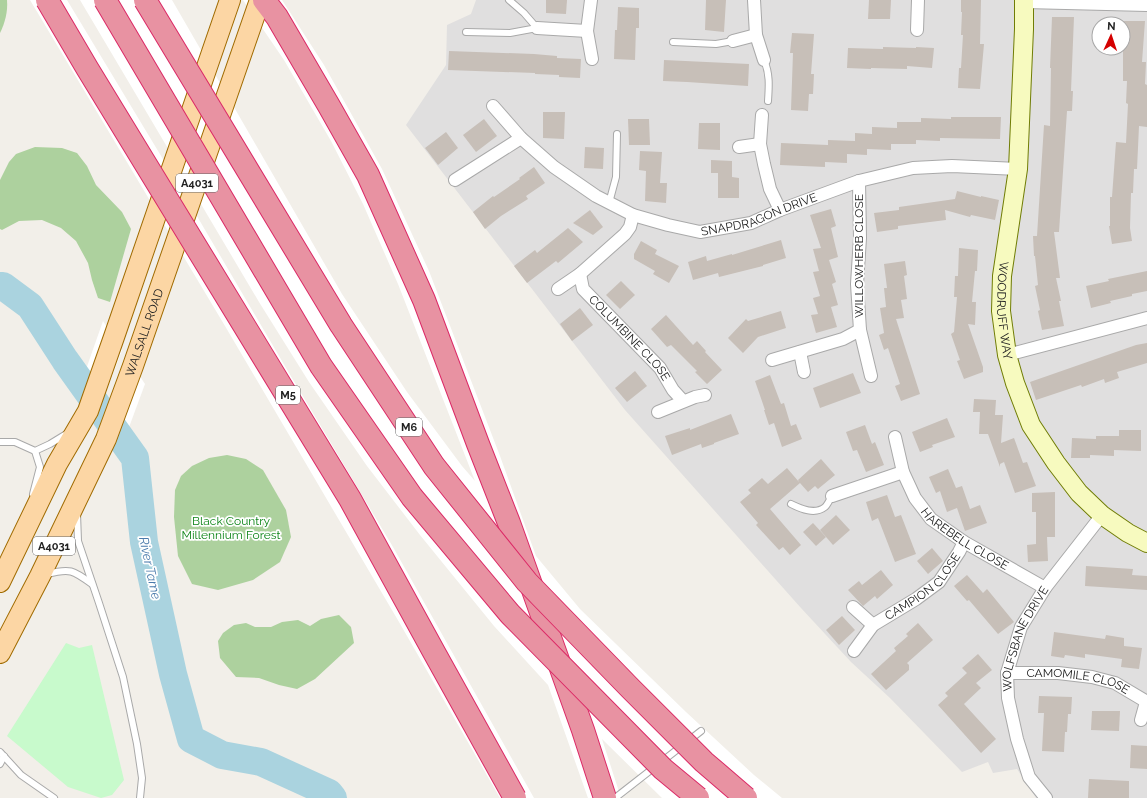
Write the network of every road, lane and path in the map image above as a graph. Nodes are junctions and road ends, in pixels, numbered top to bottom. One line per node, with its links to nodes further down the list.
1 (47, 0): 75 (highway, M5, bridge)
2 (106, 0): 78 (highway, bridge)
3 (145, 0): 79 (highway, M6, bridge)
4 (230, 0): 47 (main road, A4031)
5 (260, 0): 53 (main road, WALSALL ROAD / A4031)
6 (264, 0): 76 (highway, bridge)
7 (508, 0): 13 (lane)
8 (591, 0): 15 (street)
9 (754, 0): 17 (street)
10 (918, 0): 14 (street)
11 (1024, 1): 12 (street); 29 (street, WOODRUFF WAY)
12 (1147, 5)
13 (537, 28): 15 (street); 16 (lane)
14 (917, 30)
15 (587, 31): 20 (street)
16 (466, 32)
17 (756, 35): 18 (street); 21 (street)
18 (733, 41): 19 (lane)
19 (673, 42)
20 (592, 59)
21 (764, 60): 22 (lane)
22 (768, 101)
23 (493, 106): 26 (street, SNAPDRAGON DRIVE)
24 (762, 114): 27 (street)
25 (617, 134): 32 (lane)
26 (521, 138): 30 (street); 32 (street, SNAPDRAGON DRIVE)
27 (760, 144): 28 (street); 33 (street)
28 (740, 147)
29 (1018, 170): 31 (street, SNAPDRAGON DRIVE); 40 (street, WOODRUFF WAY)
30 (455, 180)
31 (859, 181): 33 (street, SNAPDRAGON DRIVE); 38 (street, WILLOWHERB CLOSE)
32 (609, 203): 34 (street, SNAPDRAGON DRIVE)
33 (780, 210): 34 (street, SNAPDRAGON DRIVE)
34 (633, 215): 35 (street)
35 (580, 274): 36 (street); 45 (street, COLUMBINE CLOSE)
36 (558, 289)
37 (1147, 318): 40 (street)
38 (860, 330): 39 (street, WILLOWHERB CLOSE); 43 (street, WILLOWHERB CLOSE)
39 (800, 352): 41 (street, WILLOWHERB CLOSE); 42 (street)
40 (1007, 355): 55 (street, WOODRUFF WAY)
41 (772, 360)
42 (804, 372)
43 (871, 376)
44 (706, 395): 45 (street)
45 (683, 401): 46 (street)
46 (658, 412)
47 (83, 419): 50 (lane); 56 (main road, A4031)
48 (895, 437): 51 (street, HAREBELL CLOSE)
49 (0, 442): 50 (lane)
50 (35, 450): 56 (lane)
51 (903, 472): 52 (street); 57 (street, HAREBELL CLOSE)
52 (832, 496): 54 (lane)
53 (77, 498): 59 (main road, WALSALL ROAD / A4031); 61 (lane)
54 (791, 504)
55 (1102, 515): 58 (street, WOODRUFF WAY); 62 (street, WOLFSBANE DRIVE)
56 (25, 531): 60 (main road, A4031)
57 (964, 542): 62 (street, HAREBELL CLOSE); 64 (street, CAMPION CLOSE)
58 (1147, 543)
59 (40, 576): 61 (lane); 66 (main road, WALSALL ROAD / A4031)
60 (0, 582)
61 (92, 584): 74 (lane)
62 (1045, 588): 67 (street, WOLFSBANE DRIVE)
63 (853, 607): 64 (street, CAMPION CLOSE)
64 (873, 625): 65 (street, CAMPION CLOSE)
65 (854, 651)
66 (0, 653)
67 (1007, 673): 68 (street, CAMOMILE CLOSE); 80 (street, WOLFSBANE DRIVE)
68 (1146, 702): 69 (street, CAMOMILE CLOSE)
69 (1141, 720)
70 (701, 731): 77 (lane)
71 (2, 754): 72 (lane); 73 (lane)
72 (0, 764)
73 (54, 798)
74 (140, 798)
75 (515, 798)
76 (606, 798)
77 (615, 798)
78 (698, 798)
79 (746, 798)
80 (1046, 798)

